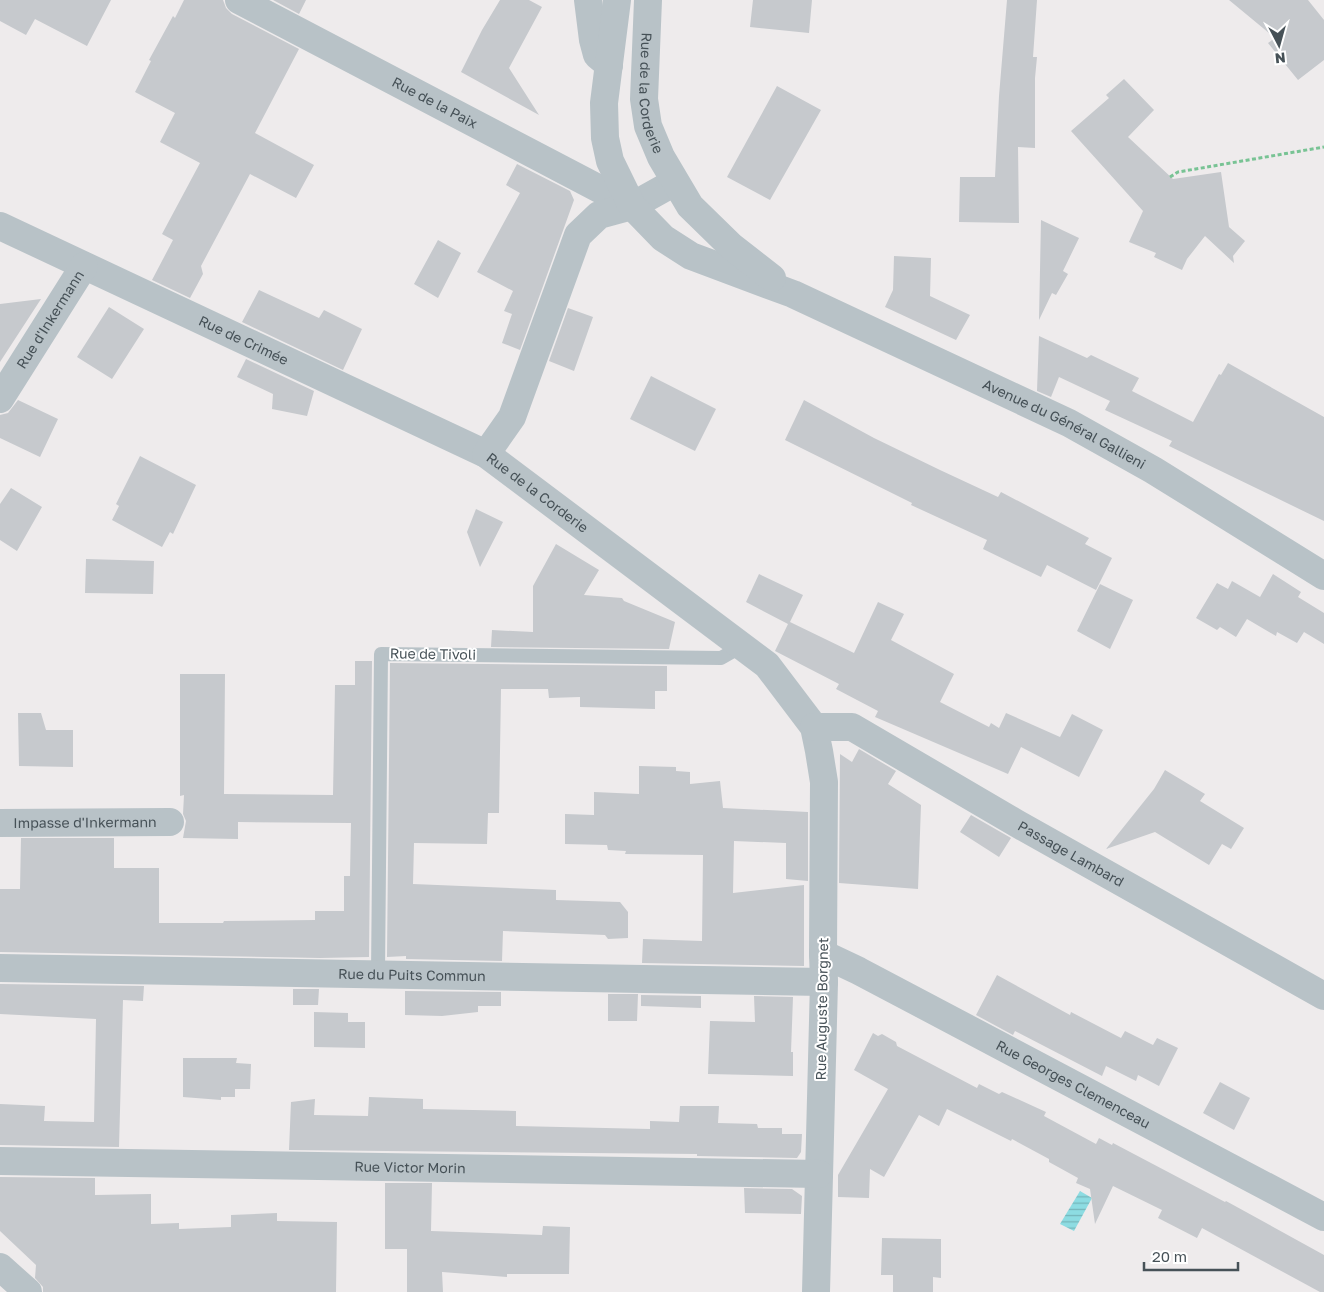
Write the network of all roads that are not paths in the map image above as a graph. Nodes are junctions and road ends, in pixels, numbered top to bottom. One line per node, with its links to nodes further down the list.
1 (239, 0): 8 (street, Rue de la Paix)
2 (588, 0): 5 (street)
3 (617, 0): 5 (street)
4 (648, 0): 6 (street, Rue de la Corderie)
5 (609, 65): 6 (street); 8 (street)
6 (644, 99): 7 (street, Rue de la Corderie)
7 (675, 182): 8 (street, Rue de la Corderie); 11 (street, Rue de la Corderie)
8 (632, 206): 11 (street); 13 (street, Rue de la Corderie)
9 (0, 226): 10 (street, Rue de Crimée)
10 (84, 266): 12 (street, Rue d'Inkermann); 13 (street, Rue de Crimée)
11 (792, 294): 14 (street, Avenue du Général Gallieni)
12 (0, 399)
13 (486, 454): 15 (street, Rue de la Corderie)
14 (1318, 565)
15 (742, 646): 16 (street, Rue de la Corderie); 21 (lane, Rue de Tivoli)
16 (814, 727): 19 (street, Rue Auguste Borgnet); 23 (street, Passage Lambard)
17 (170, 822): 18 (street, Impasse d'Inkermann)
18 (0, 823)
19 (822, 954): 22 (street, Rue Auguste Borgnet); 26 (street, Rue Georges Clemenceau)
20 (0, 968): 21 (street, Rue du Puits Commun)
21 (378, 974): 22 (street, Rue du Puits Commun)
22 (824, 982): 25 (street, Rue Auguste Borgnet)
23 (1324, 996)
24 (0, 1161): 25 (street, Rue Victor Morin)
25 (819, 1174): 29 (street, Rue Auguste Borgnet)
26 (1324, 1217)
27 (0, 1268): 28 (street)
28 (28, 1292)
29 (816, 1292)

